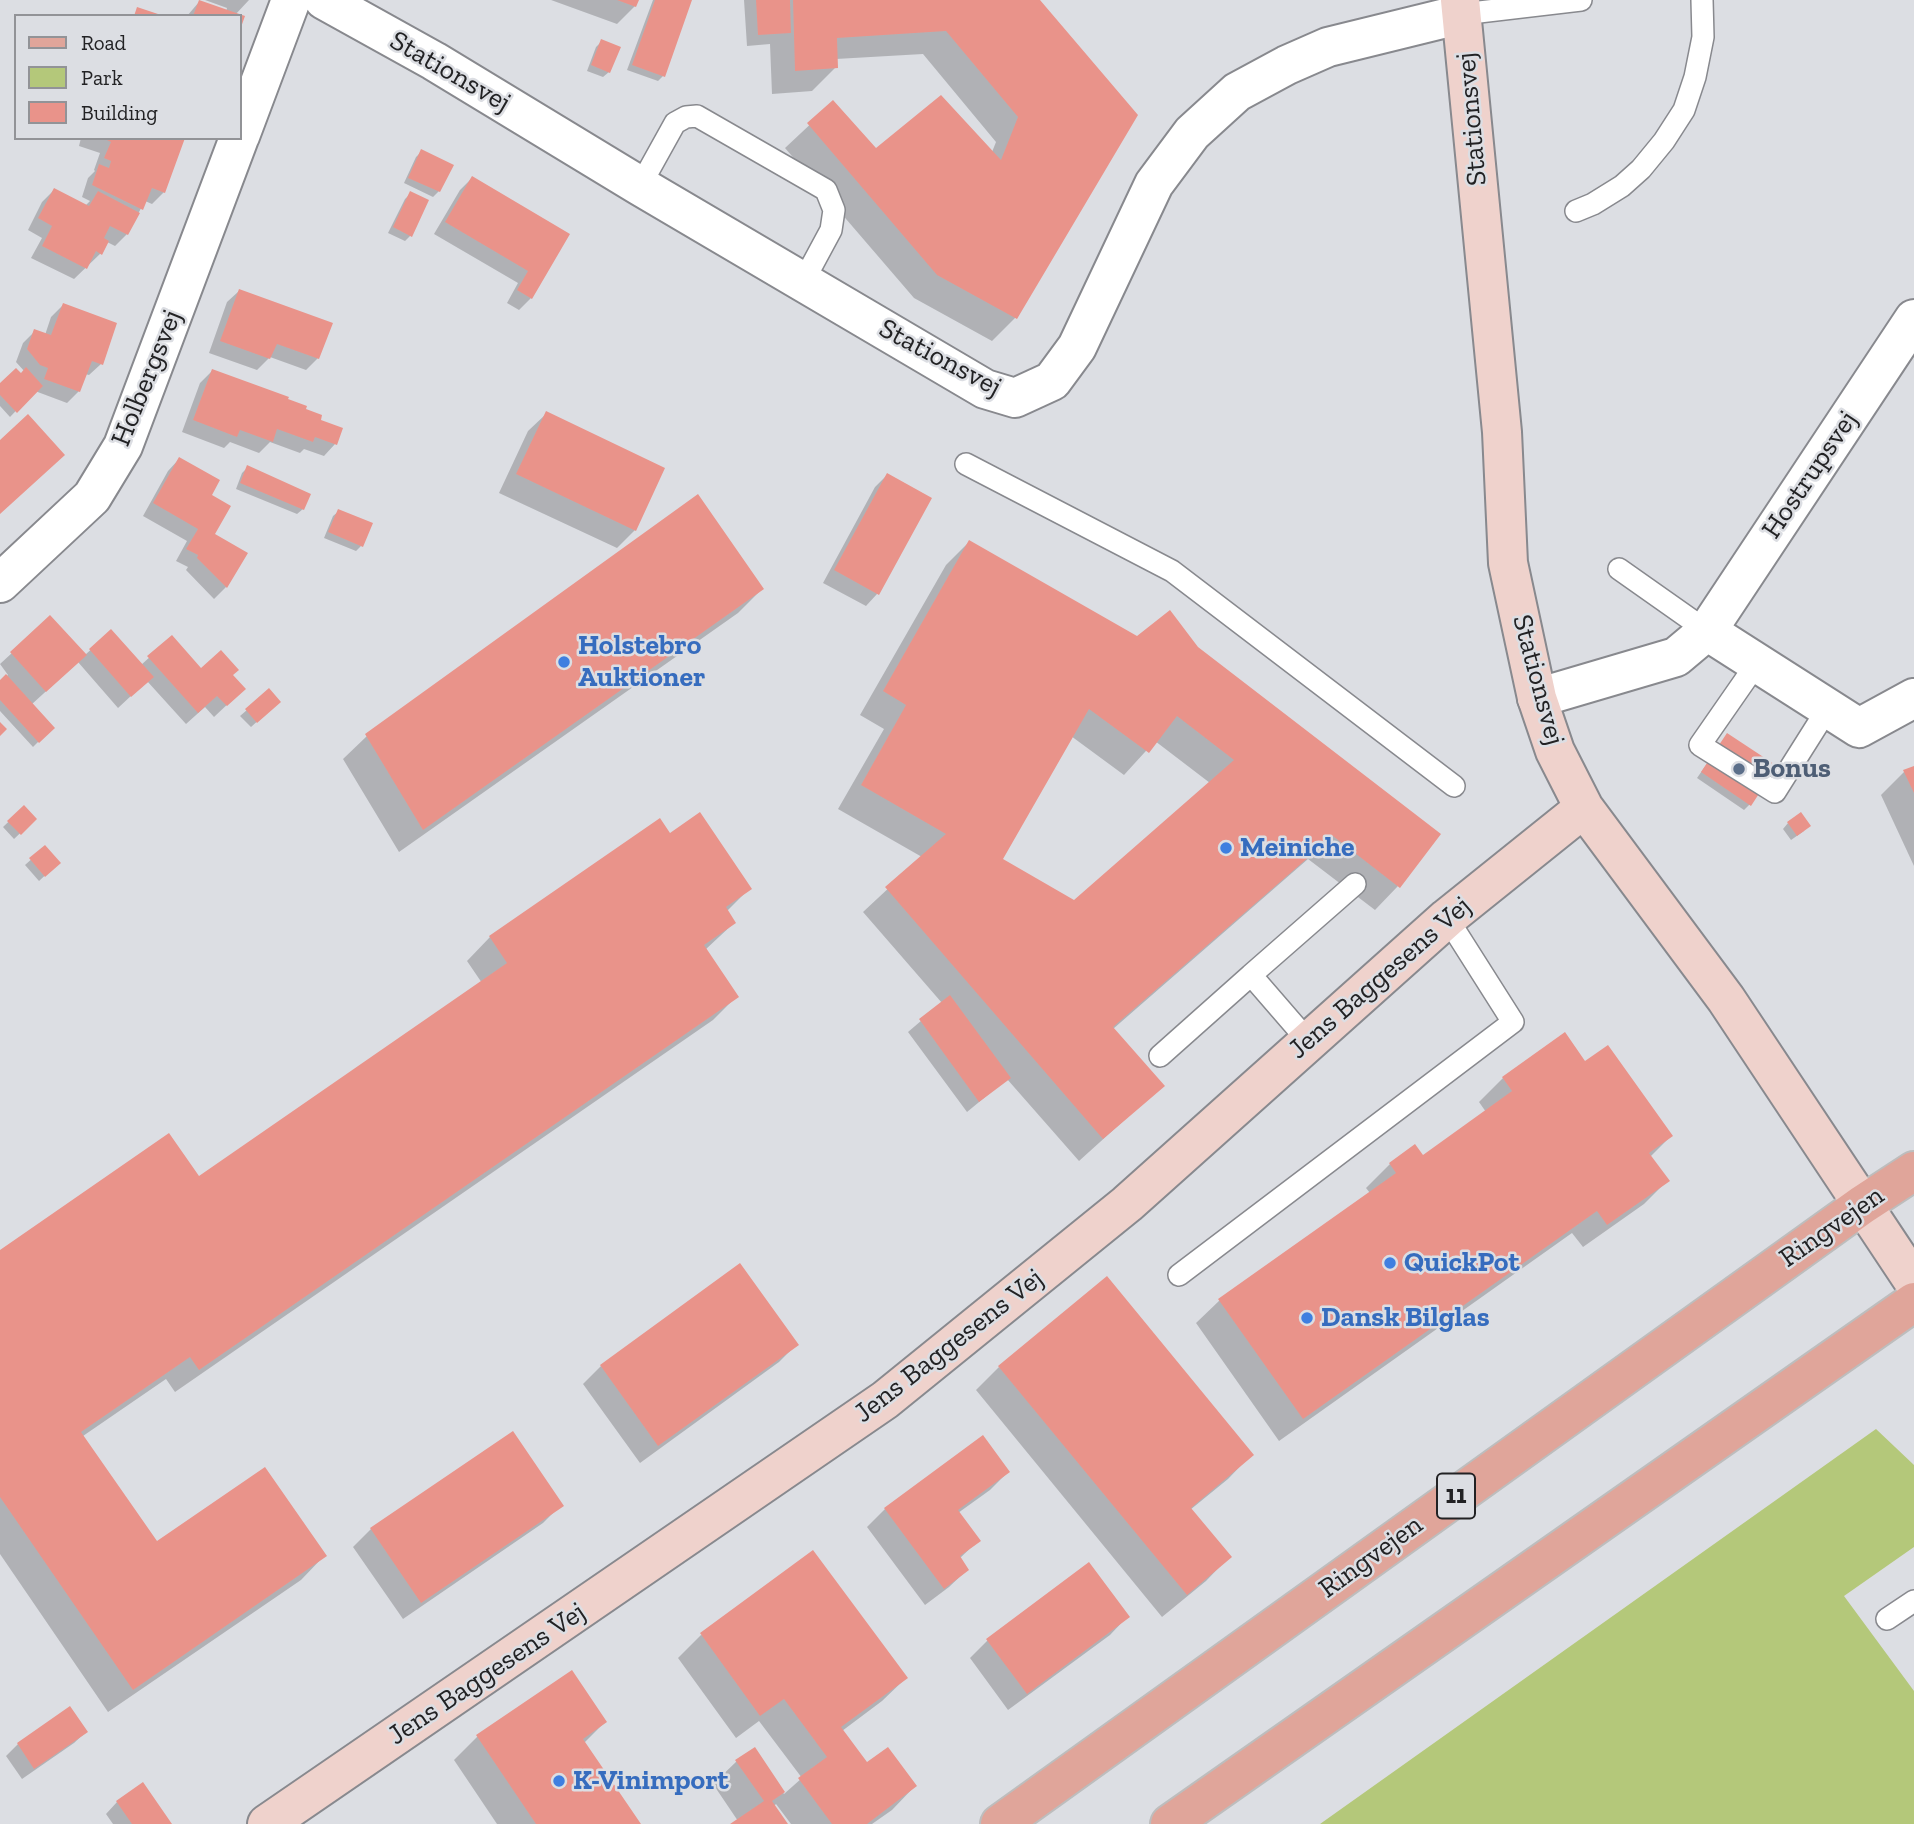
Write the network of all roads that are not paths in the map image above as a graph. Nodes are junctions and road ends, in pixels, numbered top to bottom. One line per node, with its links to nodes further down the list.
1 (291, 0): 6 (street, Holbergsvej)
2 (324, 0): 8 (street, Stationsvej)
3 (1581, 0): 5 (lane, Stationsvej)
4 (1702, 0): 9 (lane)
5 (1461, 7): 10 (street, Stationsvej); 17 (street, Stationsvej)
6 (242, 129)
7 (238, 140): 14 (street, Holbergsvej)
8 (640, 186): 10 (street, Stationsvej); 10 (lane)
9 (1576, 211)
10 (803, 282)
11 (1914, 319): 15 (street, Hostrupsvej)
12 (966, 464): 20 (lane)
13 (1619, 569): 15 (lane)
14 (0, 583)
15 (1707, 631): 16 (street); 17 (street, Hostrupsvej)
16 (1757, 663): 19 (street); 19 (lane)
17 (1537, 698): 21 (street, Stationsvej)
18 (1914, 698): 19 (street)
19 (1828, 708)
20 (1454, 786)
21 (1584, 807): 23 (street, Jens Baggesens Vej); 28 (street, Stationsvej)
22 (1354, 884): 24 (lane)
23 (1447, 918): 25 (street, Jens Baggesens Vej); 29 (lane)
24 (1251, 975): 25 (lane); 26 (lane)
25 (1309, 1042): 34 (street, Jens Baggesens Vej)
26 (1160, 1056)
27 (1914, 1171): 28 (main road, Ringvejen / 11)
28 (1862, 1205): 30 (street, Stationsvej); 35 (main road, Ringvejen / 11)
29 (1179, 1275)
30 (1914, 1282)
31 (1914, 1302): 36 (main road)
32 (1914, 1601): 33 (lane)
33 (1887, 1619)
34 (267, 1824)
35 (1000, 1824)
36 (1170, 1824)

